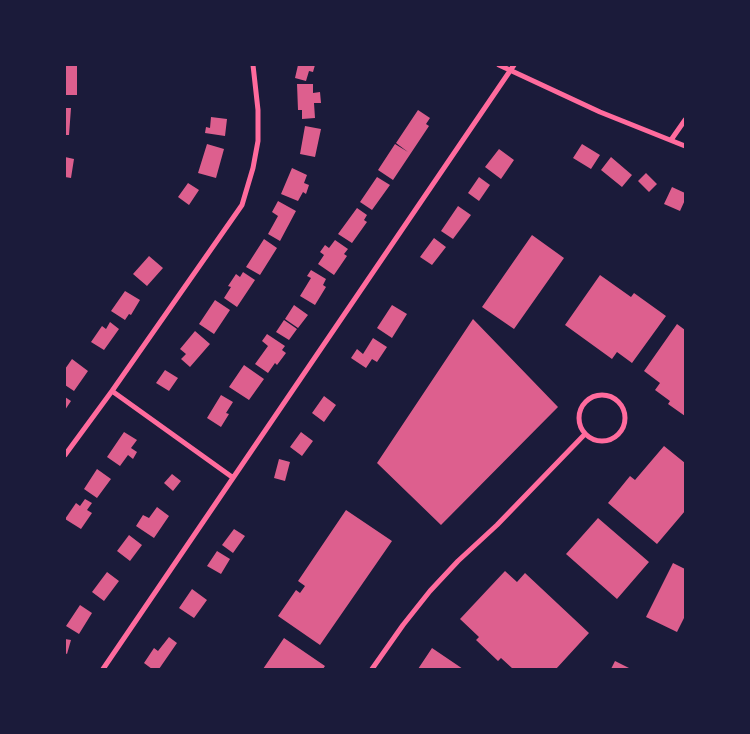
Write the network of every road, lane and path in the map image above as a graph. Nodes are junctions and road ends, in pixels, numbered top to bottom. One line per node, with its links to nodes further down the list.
1 (253, 65): 8 (street)
2 (499, 65): 4 (street)
3 (514, 65): 4 (street)
4 (510, 70): 6 (street); 11 (street)
5 (685, 120): 6 (street)
6 (671, 140): 7 (street)
7 (685, 146)
8 (112, 391): 10 (street); 11 (street)
9 (585, 434): 9 (street); 13 (street)
10 (65, 455)
11 (232, 477): 12 (street)
12 (103, 669)
13 (372, 669)

